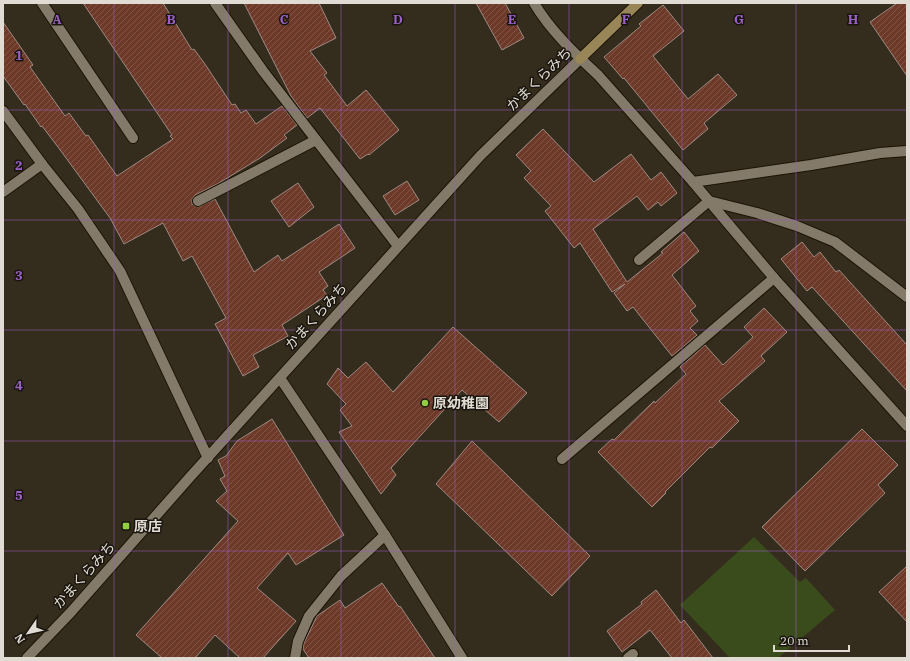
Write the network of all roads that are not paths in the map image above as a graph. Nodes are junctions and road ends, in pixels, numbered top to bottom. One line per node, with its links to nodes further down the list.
1 (42, 3): 7 (street)
2 (215, 3): 8 (street)
3 (534, 3): 5 (street)
4 (638, 3): 5 (main road, かまくらみち)
5 (580, 59): 11 (street); 15 (street, かまくらみち)
6 (3, 110): 10 (street)
7 (133, 138)
8 (316, 140): 13 (street); 15 (street)
9 (907, 151): 11 (street)
10 (42, 164): 12 (street); 21 (street)
11 (692, 182): 14 (street)
12 (3, 192)
13 (198, 201)
14 (709, 201): 16 (street); 17 (street); 18 (street)
15 (398, 246): 19 (street, かまくらみち)
16 (639, 260)
17 (774, 278): 20 (street); 22 (street)
18 (907, 297)
19 (280, 378): 21 (street, かまくらみち); 23 (street)
20 (907, 426)
21 (208, 458): 24 (street, かまくらみち)
22 (562, 459)
23 (385, 535): 25 (street); 26 (street)
24 (27, 658)
25 (295, 658)
26 (462, 658)

